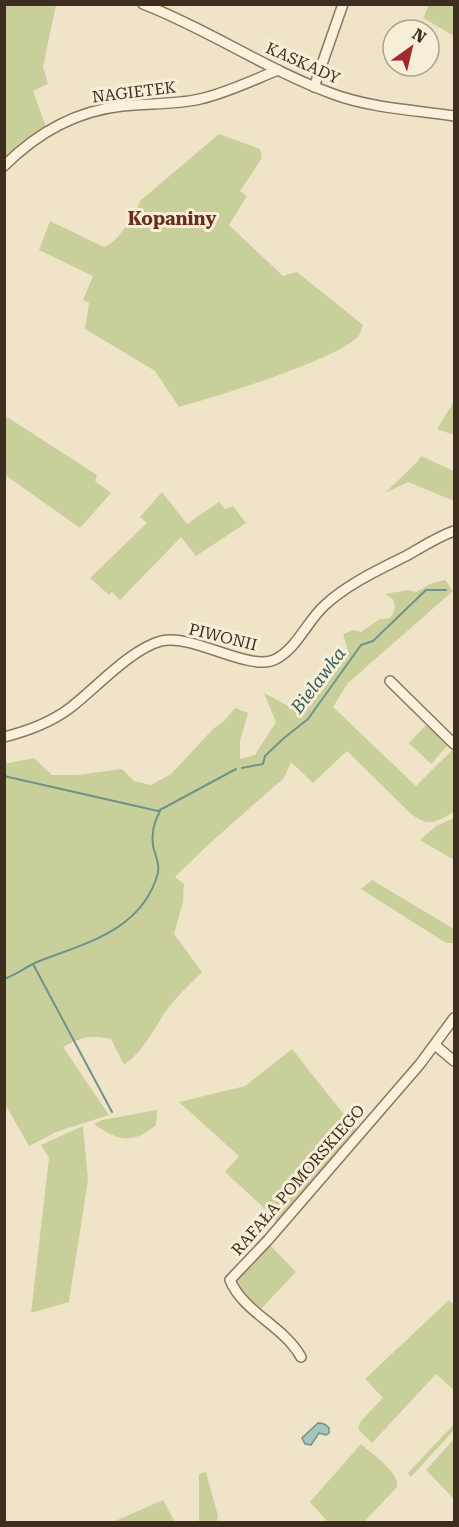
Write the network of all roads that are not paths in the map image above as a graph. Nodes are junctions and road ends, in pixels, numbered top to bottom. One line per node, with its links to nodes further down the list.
1 (343, 4): 4 (street)
2 (147, 5): 3 (street, KASKADY)
3 (278, 70): 4 (street, KASKADY); 6 (street, NAGIETEK)
4 (314, 87): 5 (street, KASKADY)
5 (454, 116)
6 (4, 166)
7 (454, 531): 9 (street, PIWONII)
8 (390, 681): 10 (street)
9 (4, 737)
10 (454, 744)
11 (454, 1018): 12 (street, RAFAŁA POMORSKIEGO)
12 (435, 1045): 13 (street); 14 (street, RAFAŁA POMORSKIEGO)
13 (454, 1061)
14 (301, 1357)

